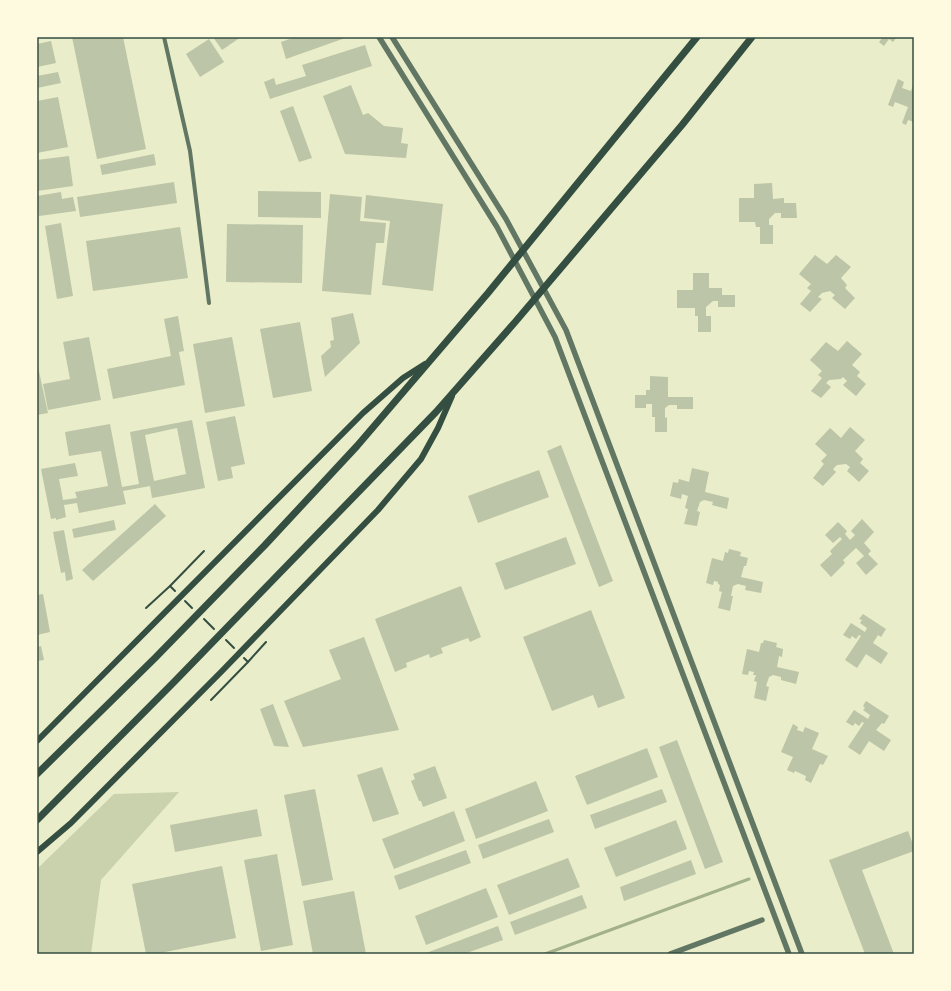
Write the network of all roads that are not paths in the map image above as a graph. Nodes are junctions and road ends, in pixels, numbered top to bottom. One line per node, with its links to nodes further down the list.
1 (164, 37): 10 (street)
2 (380, 37): 7 (street)
3 (392, 37): 6 (street)
4 (698, 37): 6 (main road)
5 (752, 37): 8 (main road)
6 (523, 251): 7 (main road); 8 (street)
7 (515, 260): 9 (street); 11 (main road)
8 (543, 289): 9 (main road); 20 (street)
9 (535, 299): 12 (main road); 19 (street)
10 (209, 303)
11 (433, 358): 13 (main road); 14 (main road)
12 (454, 390): 15 (main road); 16 (main road)
13 (37, 741)
14 (37, 773)
15 (37, 820)
16 (37, 852)
17 (762, 920): 18 (street)
18 (670, 954)
19 (789, 954)
20 (802, 954)

